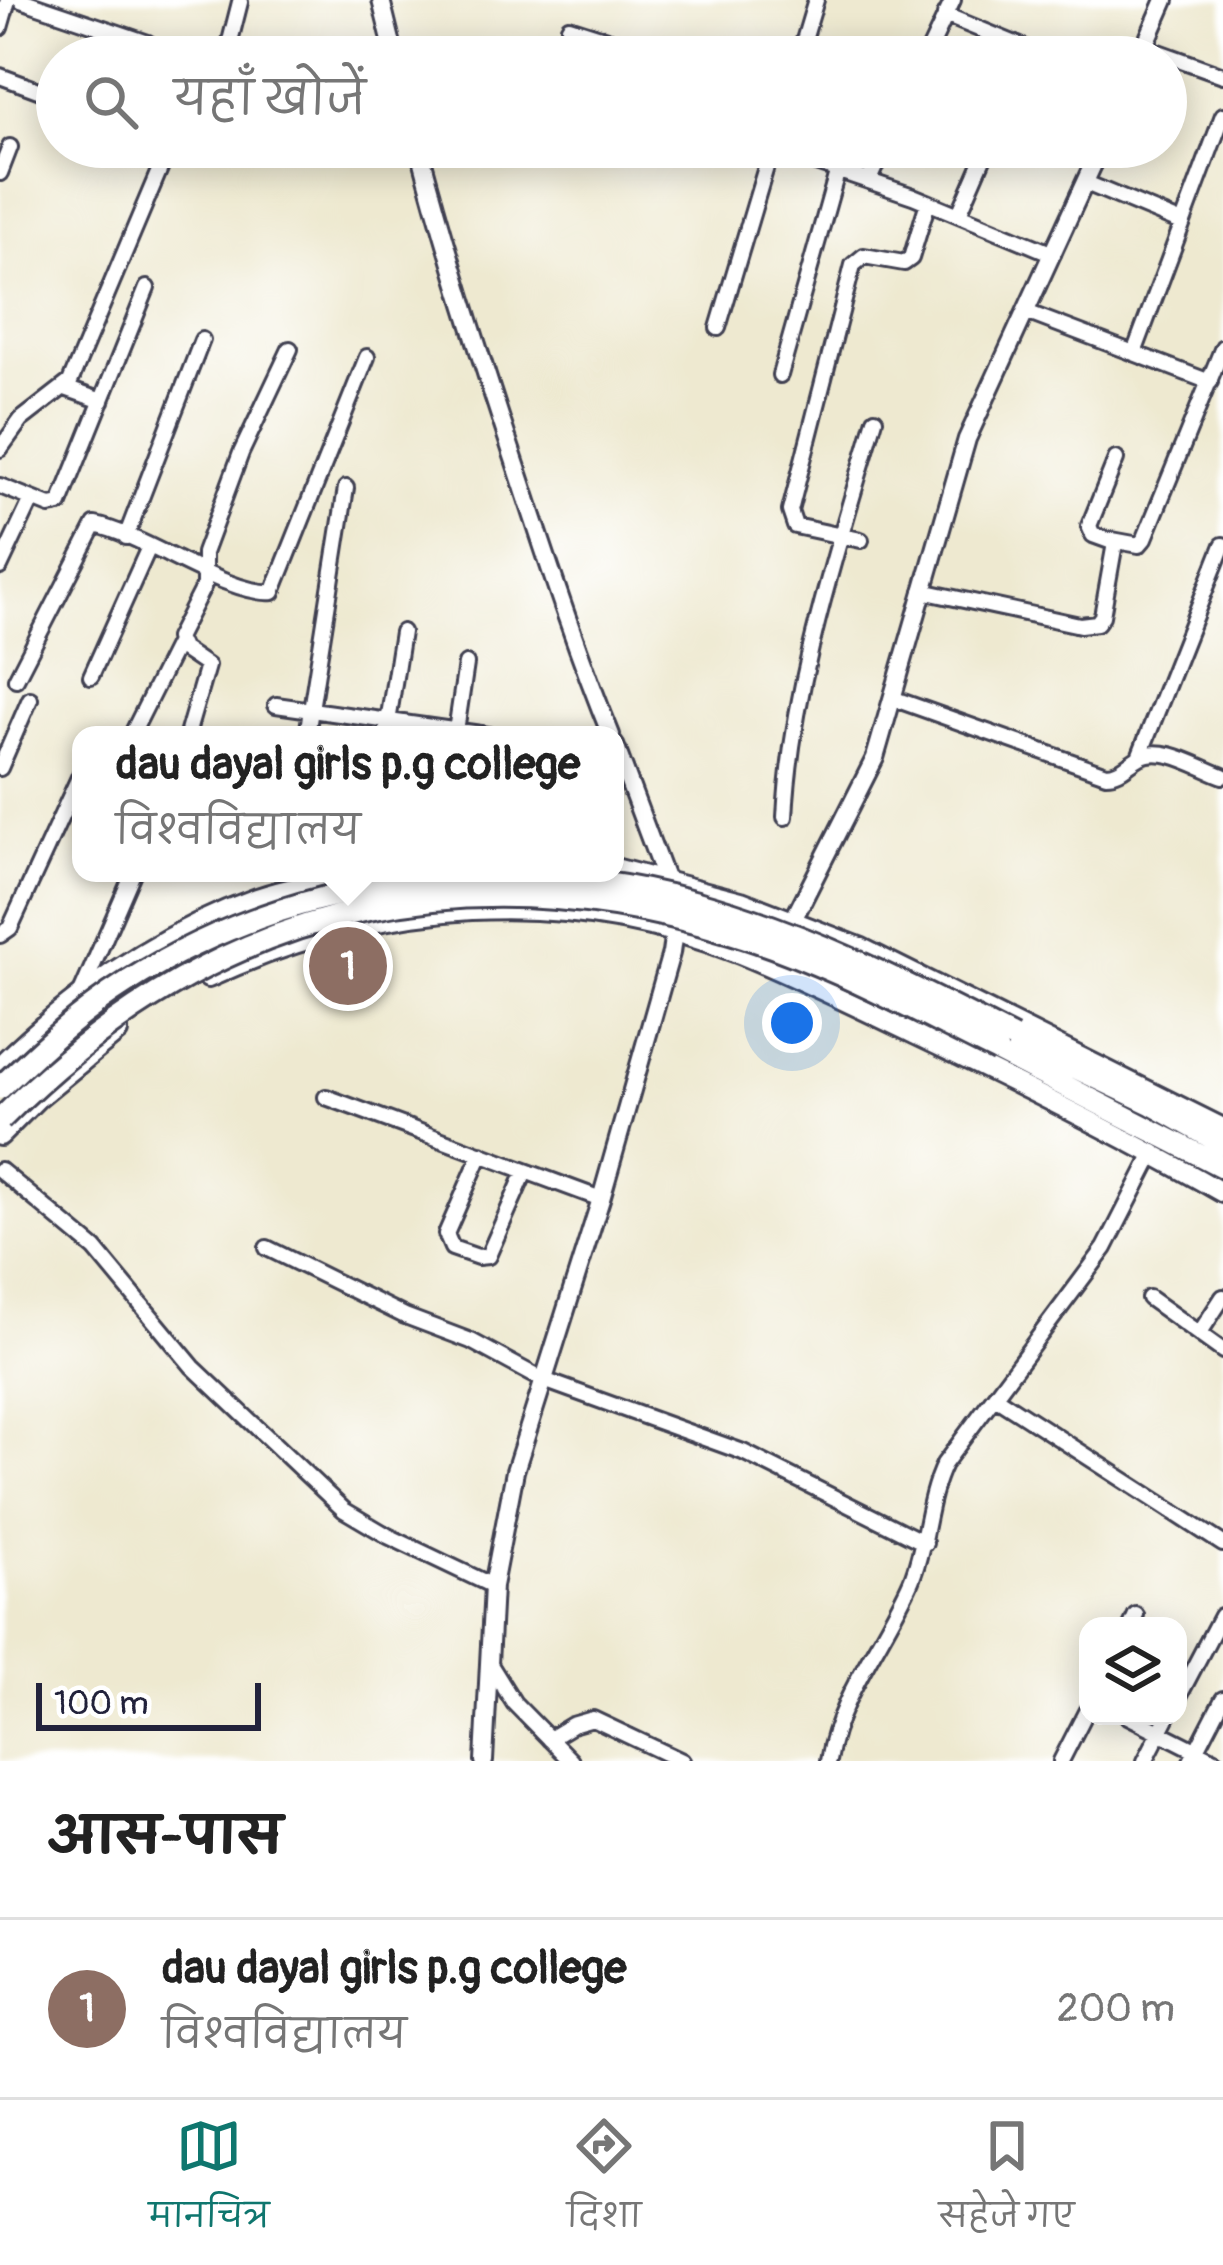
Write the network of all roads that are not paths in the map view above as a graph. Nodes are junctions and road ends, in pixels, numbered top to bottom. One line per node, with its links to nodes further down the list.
1 (8, 0): 12 (street)
2 (22, 0): 10 (street)
3 (86, 0): 10 (street)
4 (381, 0): 15 (street)
5 (816, 0): 17 (street)
6 (953, 0): 9 (street)
7 (1165, 0): 20 (street)
8 (240, 2): 14 (street)
9 (945, 15): 18 (street); 19 (street)
10 (79, 19): 13 (street)
11 (569, 27): 16 (street)
12 (0, 28)
13 (128, 36)
14 (231, 36)
15 (390, 36)
16 (597, 36)
17 (805, 36)
18 (936, 36)
19 (996, 36)
20 (1149, 36)
21 (1187, 65): 22 (street)
22 (1223, 75)
23 (0, 76): 24 (street)
24 (36, 89)
25 (1223, 115): 26 (street)
26 (1219, 137): 41 (street)
27 (10, 148): 36 (street)
28 (161, 168): 53 (street)
29 (425, 168): 85 (street)
30 (766, 168): 45 (street)
31 (835, 168): 35 (street)
32 (874, 168): 37 (street)
33 (979, 168): 40 (street)
34 (1092, 168): 38 (street)
35 (838, 169): 37 (street); 51 (street)
36 (0, 173)
37 (869, 180): 39 (street)
38 (1086, 183): 41 (street); 42 (street)
39 (928, 202): 40 (street); 61 (street)
40 (959, 214): 42 (street)
41 (1182, 223): 49 (street)
42 (1053, 254): 44 (street)
43 (147, 288): 54 (street)
44 (1026, 312): 49 (street); 69 (street)
45 (718, 328)
46 (202, 340): 62 (street)
47 (1223, 347): 52 (street)
48 (290, 349): 68 (street)
49 (1134, 353): 52 (street)
50 (367, 357): 68 (street)
51 (780, 375)
52 (1210, 382): 64 (street)
53 (65, 388): 54 (street); 56 (street)
54 (102, 401): 60 (street)
55 (875, 418): 61 (street)
56 (0, 449)
57 (1116, 459): 64 (street)
58 (0, 486): 60 (street)
59 (346, 488): 78 (street)
60 (32, 499): 67 (street)
61 (841, 536): 63 (street); 91 (street)
62 (126, 537): 66 (street); 74 (street)
63 (861, 540)
64 (1112, 540): 69 (street)
65 (1223, 544): 86 (street)
66 (149, 547): 68 (street); 73 (street)
67 (0, 567)
68 (205, 572): 71 (street)
69 (922, 591): 75 (street)
70 (402, 632): 83 (street)
71 (178, 644): 79 (street); 80 (street)
72 (466, 664): 84 (street)
73 (91, 676)
74 (16, 679)
75 (892, 698): 86 (street); 98 (street)
76 (30, 699): 87 (street)
77 (276, 705): 78 (street)
78 (311, 711): 81 (street); 82 (street)
79 (135, 726)
80 (190, 726)
81 (308, 726)
82 (374, 726)
83 (387, 726)
84 (457, 726)
85 (607, 726)
86 (1139, 757): 89 (street)
87 (0, 768)
88 (624, 770): 93 (street)
89 (1223, 776)
90 (72, 793): 100 (street)
91 (785, 817)
92 (624, 870): 93 (main road)
93 (664, 878): 98 (main road); 99 (street)
94 (129, 882): 101 (street)
95 (330, 882): 101 (main road)
96 (399, 882): 104 (main road, bridge)
97 (593, 882): 102 (main road, bridge)
98 (793, 920): 107 (main road)
99 (674, 934): 108 (main road); 110 (main road); 116 (street)
100 (0, 935)
101 (81, 993): 103 (main road)
102 (1005, 1044): 106 (main road, bridge); 109 (main road); 112 (main road)
103 (0, 1065)
104 (0, 1088)
105 (326, 1097): 111 (street)
106 (0, 1120)
107 (1223, 1128)
108 (0, 1136)
109 (1223, 1144)
110 (1154, 1152): 115 (main road); 123 (street)
111 (481, 1154): 114 (street); 114 (street)
112 (1223, 1167)
113 (0, 1170): 126 (street)
114 (525, 1172): 116 (street)
115 (1223, 1193)
116 (601, 1199): 122 (street)
117 (267, 1248): 122 (street)
118 (1223, 1297): 120 (street)
119 (1149, 1298): 120 (street)
120 (1198, 1334): 121 (street)
121 (1223, 1351)
122 (542, 1379): 124 (street); 126 (street)
123 (995, 1397): 124 (street); 125 (street)
124 (926, 1543): 140 (street)
125 (1223, 1544)
126 (493, 1586): 128 (street)
127 (1221, 1616): 129 (street)
128 (489, 1663): 135 (street); 137 (street)
129 (1187, 1681)
130 (1223, 1699): 136 (street)
131 (1079, 1725): 141 (street)
132 (1147, 1725): 134 (street)
133 (1163, 1725): 134 (street)
134 (1160, 1731): 136 (street); 142 (street)
135 (549, 1739): 138 (street); 139 (street)
136 (1194, 1756): 143 (street)
137 (484, 1761)
138 (571, 1761)
139 (682, 1761)
140 (828, 1761)
141 (1061, 1761)
142 (1145, 1761)
143 (1217, 1761)

